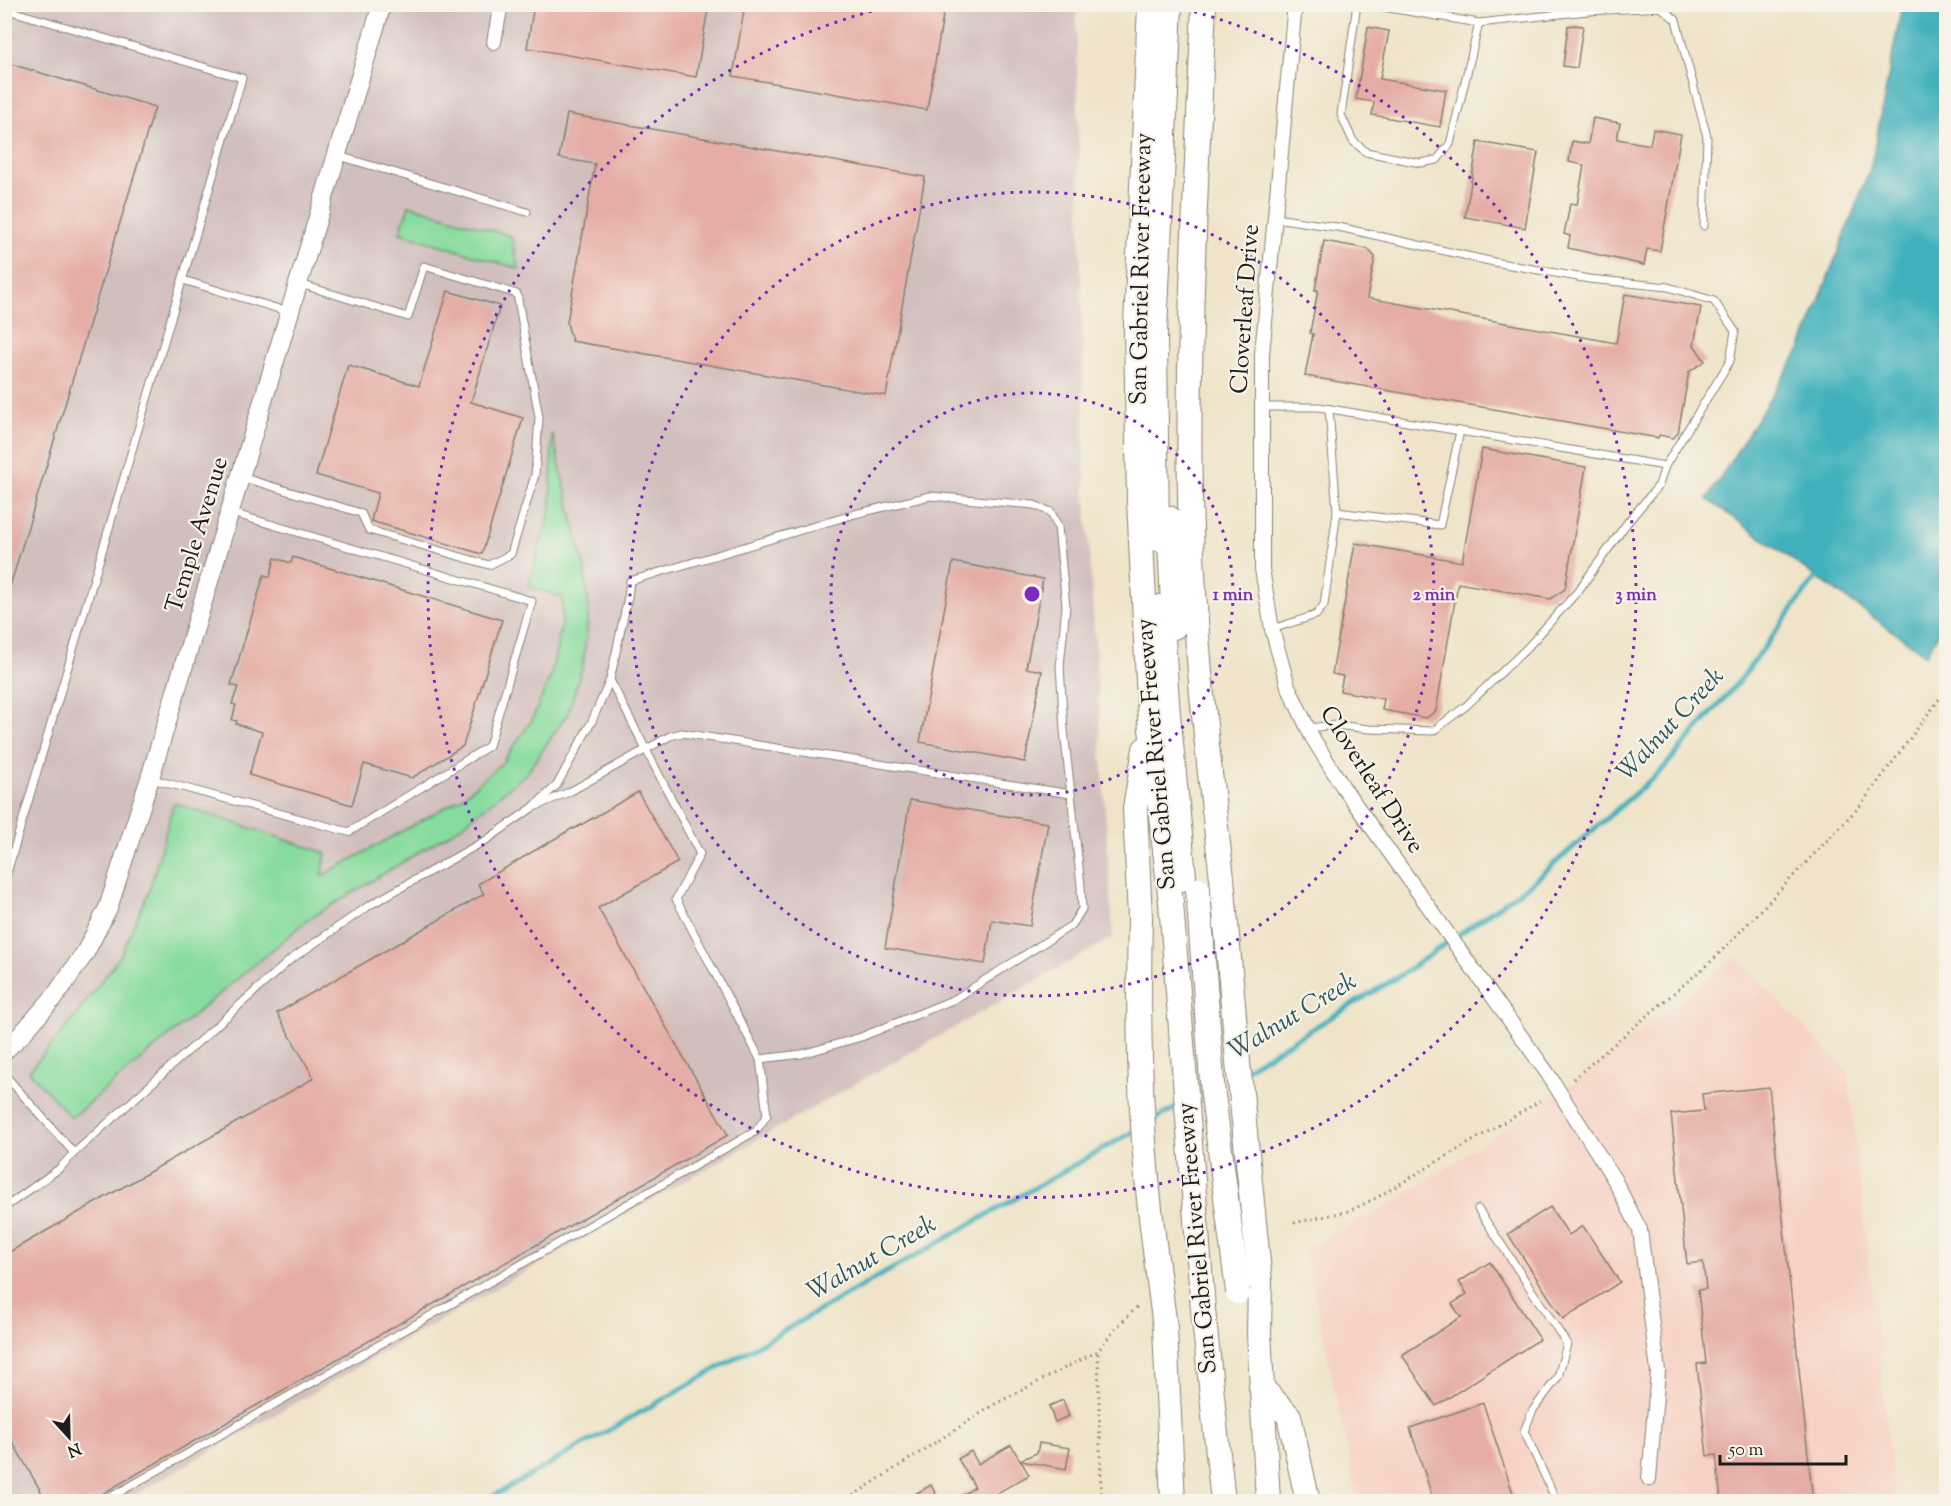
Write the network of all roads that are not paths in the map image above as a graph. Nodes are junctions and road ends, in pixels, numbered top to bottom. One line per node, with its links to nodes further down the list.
1 (382, 4): 15 (main road, Temple Avenue)
2 (501, 4): 14 (street)
3 (1150, 4): 31 (highway, San Gabriel River Freeway)
4 (1170, 4): 38 (highway)
5 (1182, 4): 45 (highway, bridge)
6 (1204, 4): 45 (highway, San Gabriel River Freeway, bridge)
7 (1295, 4): 17 (street, Cloverleaf Drive)
8 (1357, 4): 13 (lane)
9 (1365, 4): 12 (lane)
10 (1438, 4): 12 (lane)
11 (4, 9): 19 (lane)
12 (1436, 16): 13 (lane)
13 (1479, 23): 18 (lane)
14 (494, 42)
15 (336, 155): 16 (lane); 20 (main road, Temple Avenue)
16 (527, 212)
17 (1275, 218): 22 (street, Cloverleaf Drive); 25 (lane)
18 (1704, 226)
19 (183, 279): 21 (lane); 37 (lane)
20 (298, 283): 21 (main road, Temple Avenue); 26 (lane)
21 (289, 312): 26 (main road, Temple Avenue)
22 (1262, 407): 23 (lane); 29 (street, Cloverleaf Drive)
23 (1329, 409): 24 (lane); 28 (lane)
24 (1460, 431): 25 (lane); 28 (lane)
25 (1665, 466): 32 (lane)
26 (240, 476): 27 (main road, Temple Avenue)
27 (230, 512): 34 (main road, Temple Avenue); 34 (lane)
28 (1337, 512): 29 (lane)
29 (1272, 628): 32 (street, Cloverleaf Drive)
30 (610, 680): 33 (lane); 35 (lane); 36 (lane)
31 (1150, 720): 38 (highway, San Gabriel River Freeway); 47 (highway, bridge)
32 (1308, 728): 48 (street, Cloverleaf Drive)
33 (647, 750): 35 (lane); 36 (lane); 40 (lane)
34 (150, 778): 39 (main road, Temple Avenue)
35 (1071, 794): 40 (lane)
36 (532, 808): 42 (lane)
37 (4, 883)
38 (1170, 899): 52 (highway, San Gabriel River Freeway, bridge)
39 (4, 1051)
40 (760, 1059): 49 (lane)
41 (4, 1074): 42 (lane)
42 (75, 1153): 43 (lane)
43 (4, 1208)
44 (1478, 1209): 55 (lane)
45 (1258, 1332): 46 (highway, San Gabriel River Freeway)
46 (1261, 1387): 53 (highway, San Gabriel River Freeway); 54 (highway)
47 (1169, 1432): 50 (highway); 51 (highway)
48 (1649, 1479)
49 (102, 1502)
50 (1173, 1502)
51 (1182, 1502)
52 (1223, 1502)
53 (1268, 1502)
54 (1308, 1502)
55 (1557, 1502)

